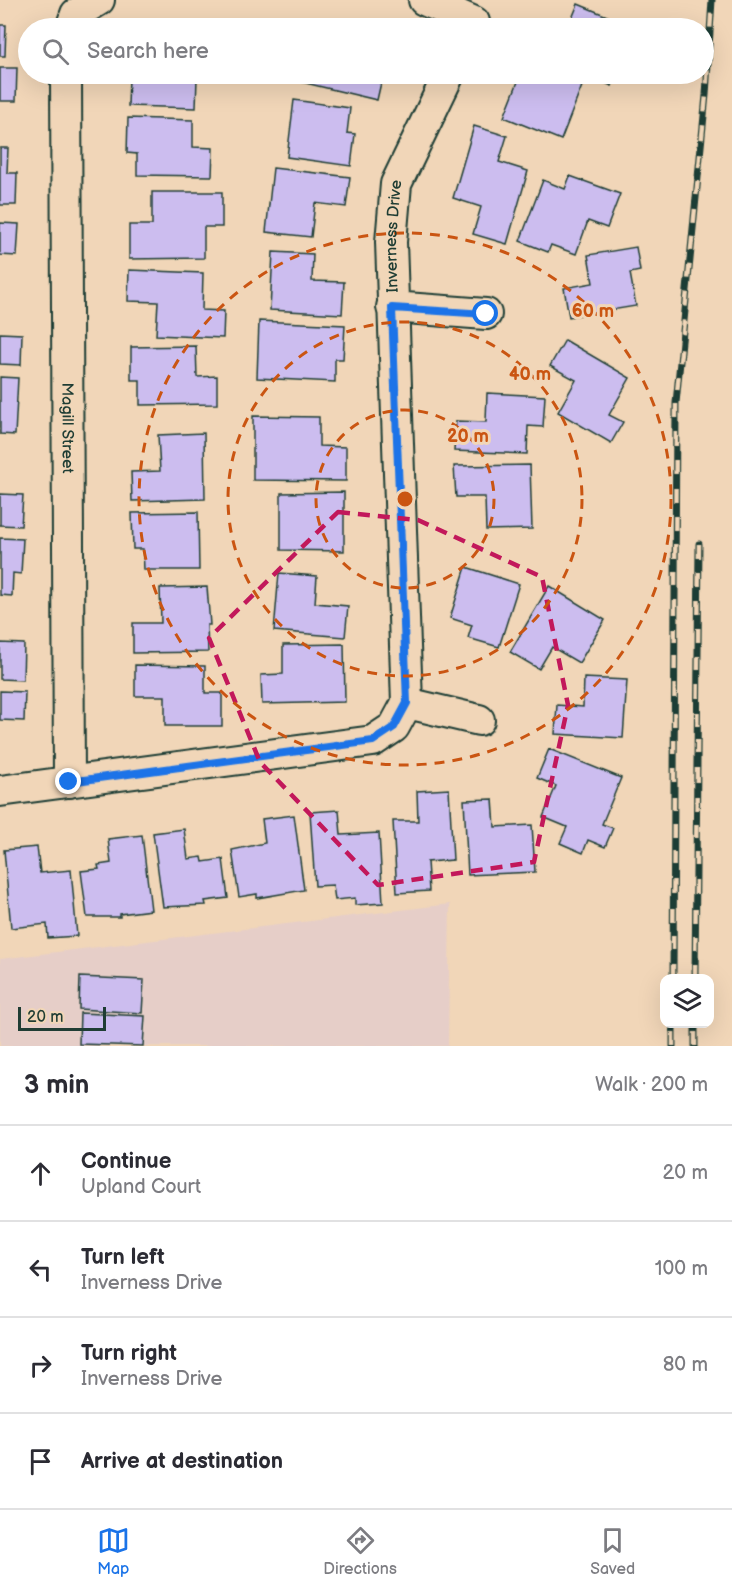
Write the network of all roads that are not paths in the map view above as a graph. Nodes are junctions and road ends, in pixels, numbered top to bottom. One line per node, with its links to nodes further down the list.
1 (99, 0): 4 (street)
2 (424, 0): 3 (street)
3 (476, 17)
4 (75, 18)
5 (66, 84): 11 (street, Magill Street)
6 (444, 84): 7 (street, Inverness Drive)
7 (392, 308): 8 (street); 9 (street, Inverness Drive)
8 (486, 314)
9 (407, 703): 10 (street); 11 (street)
10 (479, 720)
11 (69, 782): 12 (street)
12 (0, 791)

